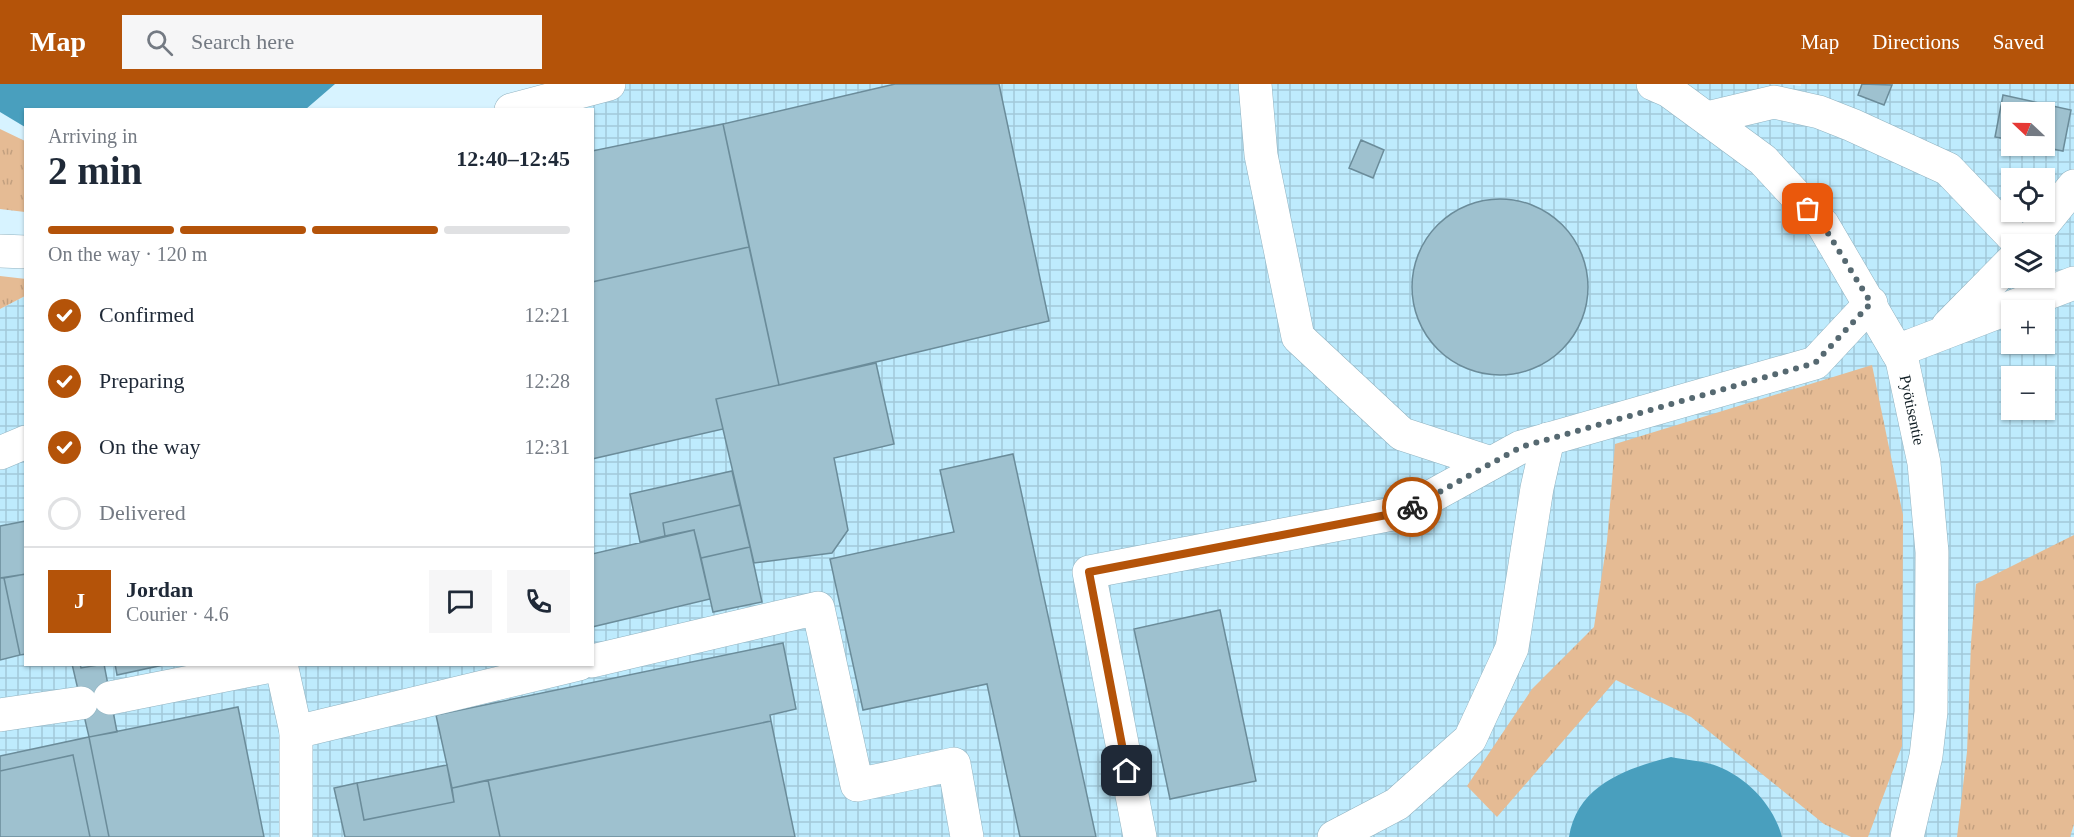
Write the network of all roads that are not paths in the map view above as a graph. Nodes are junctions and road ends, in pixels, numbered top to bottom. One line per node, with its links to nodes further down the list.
1 (609, 84): 4 (street)
2 (1255, 84): 19 (street)
3 (1653, 84): 5 (street, Pyötisentie)
4 (519, 108)
5 (1707, 118): 7 (street); 13 (street, Pyötisentie)
6 (2074, 186): 8 (street)
7 (2010, 234)
8 (2035, 234)
9 (0, 251): 10 (street)
10 (24, 252)
11 (2001, 272): 14 (street)
12 (2074, 283): 14 (street)
13 (1871, 303): 15 (street, Pyötisentie); 16 (street)
14 (1941, 334): 15 (street)
15 (1897, 351): 30 (street, Pyötisentie)
16 (1548, 439): 19 (street); 29 (street)
17 (24, 443): 18 (street)
18 (0, 453)
19 (1491, 463): 28 (street)
20 (594, 661): 27 (street)
21 (271, 666): 24 (street)
22 (281, 666): 25 (street)
23 (571, 666): 25 (street)
24 (0, 715)
25 (296, 732): 26 (street)
26 (296, 837)
27 (967, 837)
28 (1140, 837)
29 (1334, 837)
30 (1907, 837)

